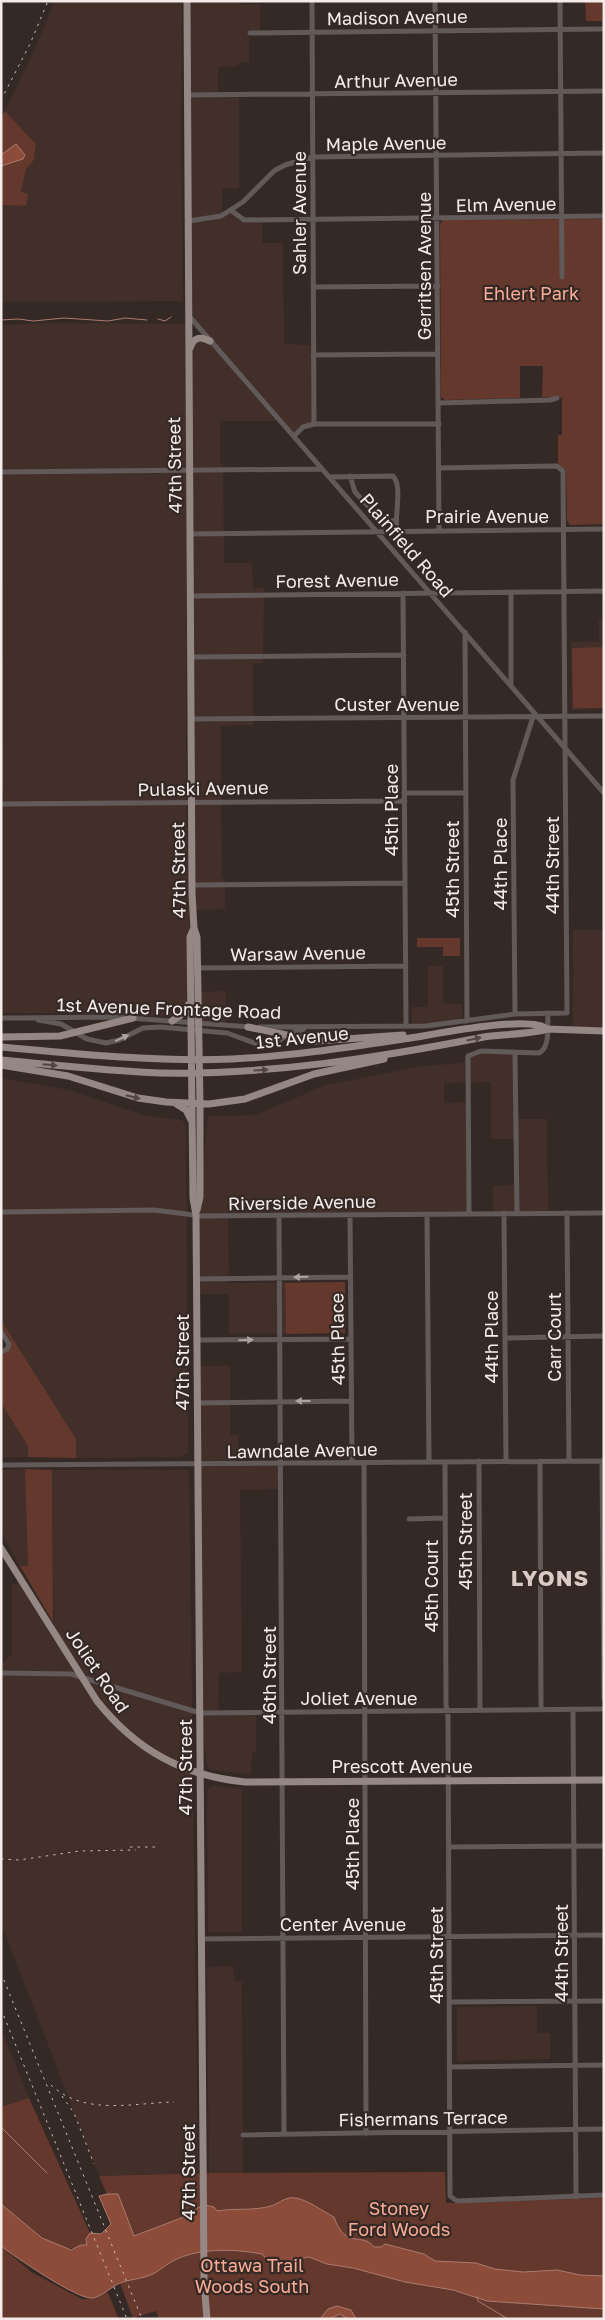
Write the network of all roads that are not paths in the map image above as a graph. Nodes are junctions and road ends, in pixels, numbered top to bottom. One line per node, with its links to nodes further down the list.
1 (187, 1): 14 (main road, 47th Street)
2 (312, 1): 8 (street, Sahler Avenue)
3 (435, 1): 7 (street, Gerritsen Avenue)
4 (560, 1): 5 (street)
5 (561, 29): 6 (street, Madison Avenue); 7 (street, Madison Avenue); 11 (street)
6 (604, 29)
7 (436, 30): 8 (street, Madison Avenue); 12 (street, Gerritsen Avenue)
8 (312, 32): 9 (street, Madison Avenue); 13 (street, Sahler Avenue)
9 (250, 33)
10 (604, 91): 11 (street, Arthur Avenue)
11 (561, 92): 12 (street, Arthur Avenue); 16 (street)
12 (436, 93): 13 (street, Arthur Avenue); 17 (street, Gerritsen Avenue)
13 (312, 94): 14 (street, Arthur Avenue); 18 (street, Sahler Avenue)
14 (188, 95): 24 (main road, 47th Street)
15 (604, 153): 16 (street, Maple Avenue)
16 (561, 154): 17 (street, Maple Avenue); 21 (street)
17 (436, 155): 18 (street, Maple Avenue); 22 (street, Gerritsen Avenue)
18 (312, 157): 19 (street, Maple Avenue); 23 (street, Sahler Avenue)
19 (232, 211): 23 (street, Elm Avenue); 24 (street, Maple Avenue)
20 (604, 216): 21 (street, Elm Avenue)
21 (562, 217): 22 (street, Elm Avenue); 25 (street)
22 (437, 218): 23 (street, Elm Avenue); 26 (street, Gerritsen Avenue)
23 (313, 219): 27 (street, Sahler Avenue)
24 (189, 222): 28 (main road, 47th Street)
25 (562, 277)
26 (438, 286): 27 (street); 31 (street, Gerritsen Avenue)
27 (313, 288): 32 (street, Sahler Avenue)
28 (189, 316): 29 (street, Plainfield Road); 30 (main road, 47th Street)
29 (210, 341): 30 (main road); 37 (street, Plainfield Road)
30 (188, 351): 40 (main road, 47th Street)
31 (438, 354): 32 (street); 34 (street, Gerritsen Avenue)
32 (314, 355): 35 (street, Sahler Avenue)
33 (557, 398): 34 (street)
34 (439, 403): 36 (street, Gerritsen Avenue)
35 (314, 424): 36 (street); 37 (street)
36 (439, 424): 38 (street, Gerritsen Avenue)
37 (294, 436): 39 (street, Plainfield Road)
38 (439, 468): 46 (street, 44th Street); 48 (street, Gerritsen Avenue)
39 (322, 469): 40 (street); 42 (street, Plainfield Road)
40 (189, 470): 41 (street); 50 (main road, 47th Street)
41 (1, 472)
42 (329, 476): 43 (street); 49 (street, Plainfield Road)
43 (350, 476): 44 (street); 44 (street)
44 (395, 521): 47 (street)
45 (604, 528): 46 (street, Prairie Avenue)
46 (564, 529): 48 (street, Prairie Avenue); 53 (street, 44th Street)
47 (397, 530): 48 (street, Prairie Avenue); 49 (street, Prairie Avenue)
48 (439, 530)
49 (376, 531): 50 (street, Prairie Avenue); 54 (street, Plainfield Road)
50 (190, 534): 56 (main road, 47th Street)
51 (604, 591): 53 (street, Forest Avenue)
52 (511, 592): 53 (street, Forest Avenue); 54 (street, Forest Avenue); 60 (street)
53 (564, 592): 61 (street, 44th Street)
54 (430, 593): 55 (street, Forest Avenue); 57 (street, Plainfield Road)
55 (403, 594): 56 (street, Forest Avenue); 58 (street, 45th Place)
56 (190, 596): 59 (main road, 47th Street)
57 (465, 632): 60 (street, Plainfield Road); 65 (street)
58 (404, 655): 59 (street); 64 (street, 45th Place)
59 (190, 657): 66 (main road, 47th Street)
60 (511, 685): 63 (street, Plainfield Road)
61 (566, 716): 62 (street, Custer Avenue); 63 (street, Custer Avenue); 67 (street, 44th Street)
62 (604, 716)
63 (536, 717): 65 (street, Custer Avenue); 67 (street, Plainfield Road); 80 (street, 44th Place)
64 (404, 718): 65 (street, Custer Avenue); 66 (street, Custer Avenue); 68 (street, 45th Place)
65 (465, 718): 69 (street, 45th Street)
66 (191, 719): 72 (main road, 47th Street)
67 (565, 748): 70 (street, Plainfield Road); 79 (street, 44th Street)
68 (404, 793): 69 (street); 71 (street, 45th Place)
69 (466, 793): 85 (street, 45th Street)
70 (604, 793)
71 (405, 800): 72 (street, Pulaski Avenue); 74 (street, 45th Place)
72 (192, 802): 73 (street, Pulaski Avenue); 75 (main road, 47th Street)
73 (1, 804)
74 (405, 883): 75 (street); 76 (street, 45th Place)
75 (192, 885): 77 (main road, 47th Street)
76 (406, 966): 77 (street, Warsaw Avenue); 87 (street, 45th Place)
77 (194, 968): 78 (main road, 47th Street); 88 (main road, 47th Street)
78 (190, 1002): 84 (main road); 86 (main road, 47th Street)
79 (548, 1013): 80 (street, 1st Avenue Frontage Road); 91 (street)
80 (514, 1014): 85 (street, 1st Avenue Frontage Road)
81 (1, 1018): 82 (street, 1st Avenue Frontage Road)
82 (12, 1018): 83 (street, 1st Avenue Frontage Road); 94 (street, 1st Avenue Frontage Road)
83 (133, 1018): 84 (street, 1st Avenue Frontage Road); 94 (main road)
84 (172, 1021): 86 (street, 1st Avenue Frontage Road)
85 (468, 1021): 87 (street, 1st Avenue Frontage Road)
86 (190, 1026): 88 (street, 1st Avenue Frontage Road); 94 (street, 1st Avenue Frontage Road, one-way to 86); 103 (main road, 47th Street)
87 (406, 1026): 90 (street, 1st Avenue Frontage Road)
88 (198, 1027): 89 (street, 1st Avenue Frontage Road); 95 (street, 1st Avenue Frontage Road); 103 (main road, 47th Street)
89 (248, 1027): 90 (street, 1st Avenue Frontage Road); 95 (main road)
90 (324, 1027): 95 (street, 1st Avenue Frontage Road)
91 (547, 1029): 92 (main road, 1st Avenue); 93 (main road, 1st Avenue); 97 (main road, 1st Avenue, one-way to 91); 99 (street)
92 (604, 1030)
93 (456, 1031): 95 (main road); 98 (main road, 1st Avenue)
94 (77, 1033): 96 (main road)
95 (287, 1036)
96 (1, 1037)
97 (445, 1046): 100 (main road, 1st Avenue, one-way to 97); 104 (main road)
98 (1, 1047)
99 (515, 1053): 109 (street); 113 (street)
100 (1, 1060)
101 (1, 1065): 102 (main road, one-way to 102)
102 (172, 1102): 103 (main road); 105 (main road)
103 (197, 1103): 104 (main road); 105 (main road, 47th Street); 106 (main road, 47th Street)
104 (217, 1103): 106 (main road)
105 (193, 1130): 114 (main road, 47th Street)
106 (200, 1144): 114 (main road, 47th Street)
107 (1, 1212): 114 (street, Riverside Avenue)
108 (504, 1213): 109 (street, Riverside Avenue); 113 (street, Riverside Avenue); 123 (street, 44th Place)
109 (517, 1213): 110 (street, Riverside Avenue)
110 (567, 1213): 111 (street, Riverside Avenue); 122 (street, Carr Court)
111 (604, 1213)
112 (427, 1214): 113 (street, Riverside Avenue); 115 (street, Riverside Avenue); 135 (street)
113 (469, 1214)
114 (196, 1215): 116 (street, Riverside Avenue); 119 (main road, 47th Street)
115 (350, 1215): 116 (street, Riverside Avenue); 117 (street, 45th Place)
116 (279, 1216): 118 (street, 46th Street)
117 (350, 1277): 118 (street, one-way to 118); 125 (street, 45th Place)
118 (279, 1278): 119 (street); 124 (street, 46th Street)
119 (197, 1279): 126 (main road, 47th Street)
120 (1, 1331): 127 (street)
121 (604, 1336): 122 (street)
122 (568, 1337): 123 (street); 134 (street, Carr Court)
123 (505, 1338): 132 (street, 44th Place)
124 (280, 1339): 125 (street); 126 (street, one-way to 124); 130 (street, 46th Street)
125 (351, 1339): 128 (street, 45th Place)
126 (197, 1340): 129 (main road, 47th Street)
127 (1, 1352)
128 (352, 1401): 130 (street, one-way to 130); 138 (street, 45th Place)
129 (197, 1402): 130 (street); 140 (main road, 47th Street)
130 (280, 1402): 141 (street, 46th Street)
131 (603, 1460): 134 (street, Lawndale Avenue); 148 (street)
132 (506, 1461): 133 (street, Lawndale Avenue); 137 (street, Lawndale Avenue)
133 (540, 1461): 134 (street, Lawndale Avenue); 149 (street)
134 (569, 1461)
135 (429, 1462): 136 (street, Lawndale Avenue); 139 (street, Lawndale Avenue)
136 (445, 1462): 137 (street, Lawndale Avenue); 143 (street, 45th Court)
137 (479, 1462): 153 (street, 45th Street)
138 (352, 1463): 139 (street, Lawndale Avenue); 141 (street, Lawndale Avenue)
139 (364, 1463): 155 (street, 45th Place)
140 (197, 1464): 141 (street, Lawndale Avenue); 142 (street, Lawndale Avenue); 156 (main road, 47th Street)
141 (281, 1464): 154 (street, 46th Street)
142 (1, 1465)
143 (445, 1518): 144 (street); 152 (street, 45th Court)
144 (409, 1519)
145 (1, 1548): 147 (main road, Joliet Road)
146 (1, 1673): 147 (street, Joliet Avenue)
147 (81, 1676): 156 (street, Joliet Avenue); 157 (main road, Joliet Road)
148 (604, 1699)
149 (541, 1709): 150 (street, Joliet Avenue); 153 (street, Joliet Avenue)
150 (573, 1709): 151 (street, Joliet Avenue); 158 (street, 44th Street)
151 (604, 1709)
152 (447, 1710): 153 (street, Joliet Avenue); 155 (street, Joliet Avenue); 161 (street, 45th Street)
153 (480, 1710)
154 (283, 1712): 155 (street, Joliet Avenue); 156 (street, Joliet Avenue); 162 (street, 46th Street)
155 (366, 1712): 160 (street, 45th Place)
156 (200, 1713): 157 (main road, 47th Street)
157 (200, 1775): 162 (main road, Prescott Avenue); 171 (main road, 47th Street)
158 (573, 1779): 159 (main road, Prescott Avenue); 161 (main road, Prescott Avenue); 163 (street, 44th Street)
159 (604, 1780)
160 (366, 1781): 161 (main road, Prescott Avenue); 162 (main road, Prescott Avenue); 170 (street, 45th Place)
161 (448, 1781): 165 (street, 45th Street)
162 (283, 1782): 169 (street, 46th Street)
163 (574, 1846): 164 (street); 165 (street); 166 (street, 44th Street)
164 (604, 1846)
165 (449, 1847): 168 (street, 45th Street)
166 (574, 1936): 167 (street, Center Avenue); 168 (street, Center Avenue); 172 (street, 44th Street)
167 (604, 1936)
168 (450, 1937): 170 (street, Center Avenue); 174 (street, 45th Street)
169 (284, 1938): 170 (street, Center Avenue); 171 (street, Center Avenue); 181 (street, 46th Street)
170 (366, 1938): 182 (street, 45th Place)
171 (202, 1939): 186 (main road, 47th Street)
172 (575, 2001): 173 (street); 174 (street); 175 (street, 44th Street)
173 (604, 2001)
174 (450, 2002): 177 (street, 45th Street)
175 (575, 2065): 176 (street); 177 (street); 178 (street, 44th Street)
176 (604, 2065)
177 (450, 2067): 180 (street, 45th Street)
178 (576, 2129): 179 (street, Fishermans Terrace); 180 (street, Fishermans Terrace); 184 (street, 44th Street)
179 (604, 2129)
180 (450, 2131): 182 (street, Fishermans Terrace); 184 (street, 45th Street)
181 (284, 2134): 182 (street, Fishermans Terrace); 183 (street, Fishermans Terrace)
182 (366, 2134)
183 (243, 2135)
184 (576, 2196): 185 (street)
185 (604, 2196)
186 (207, 2319)

